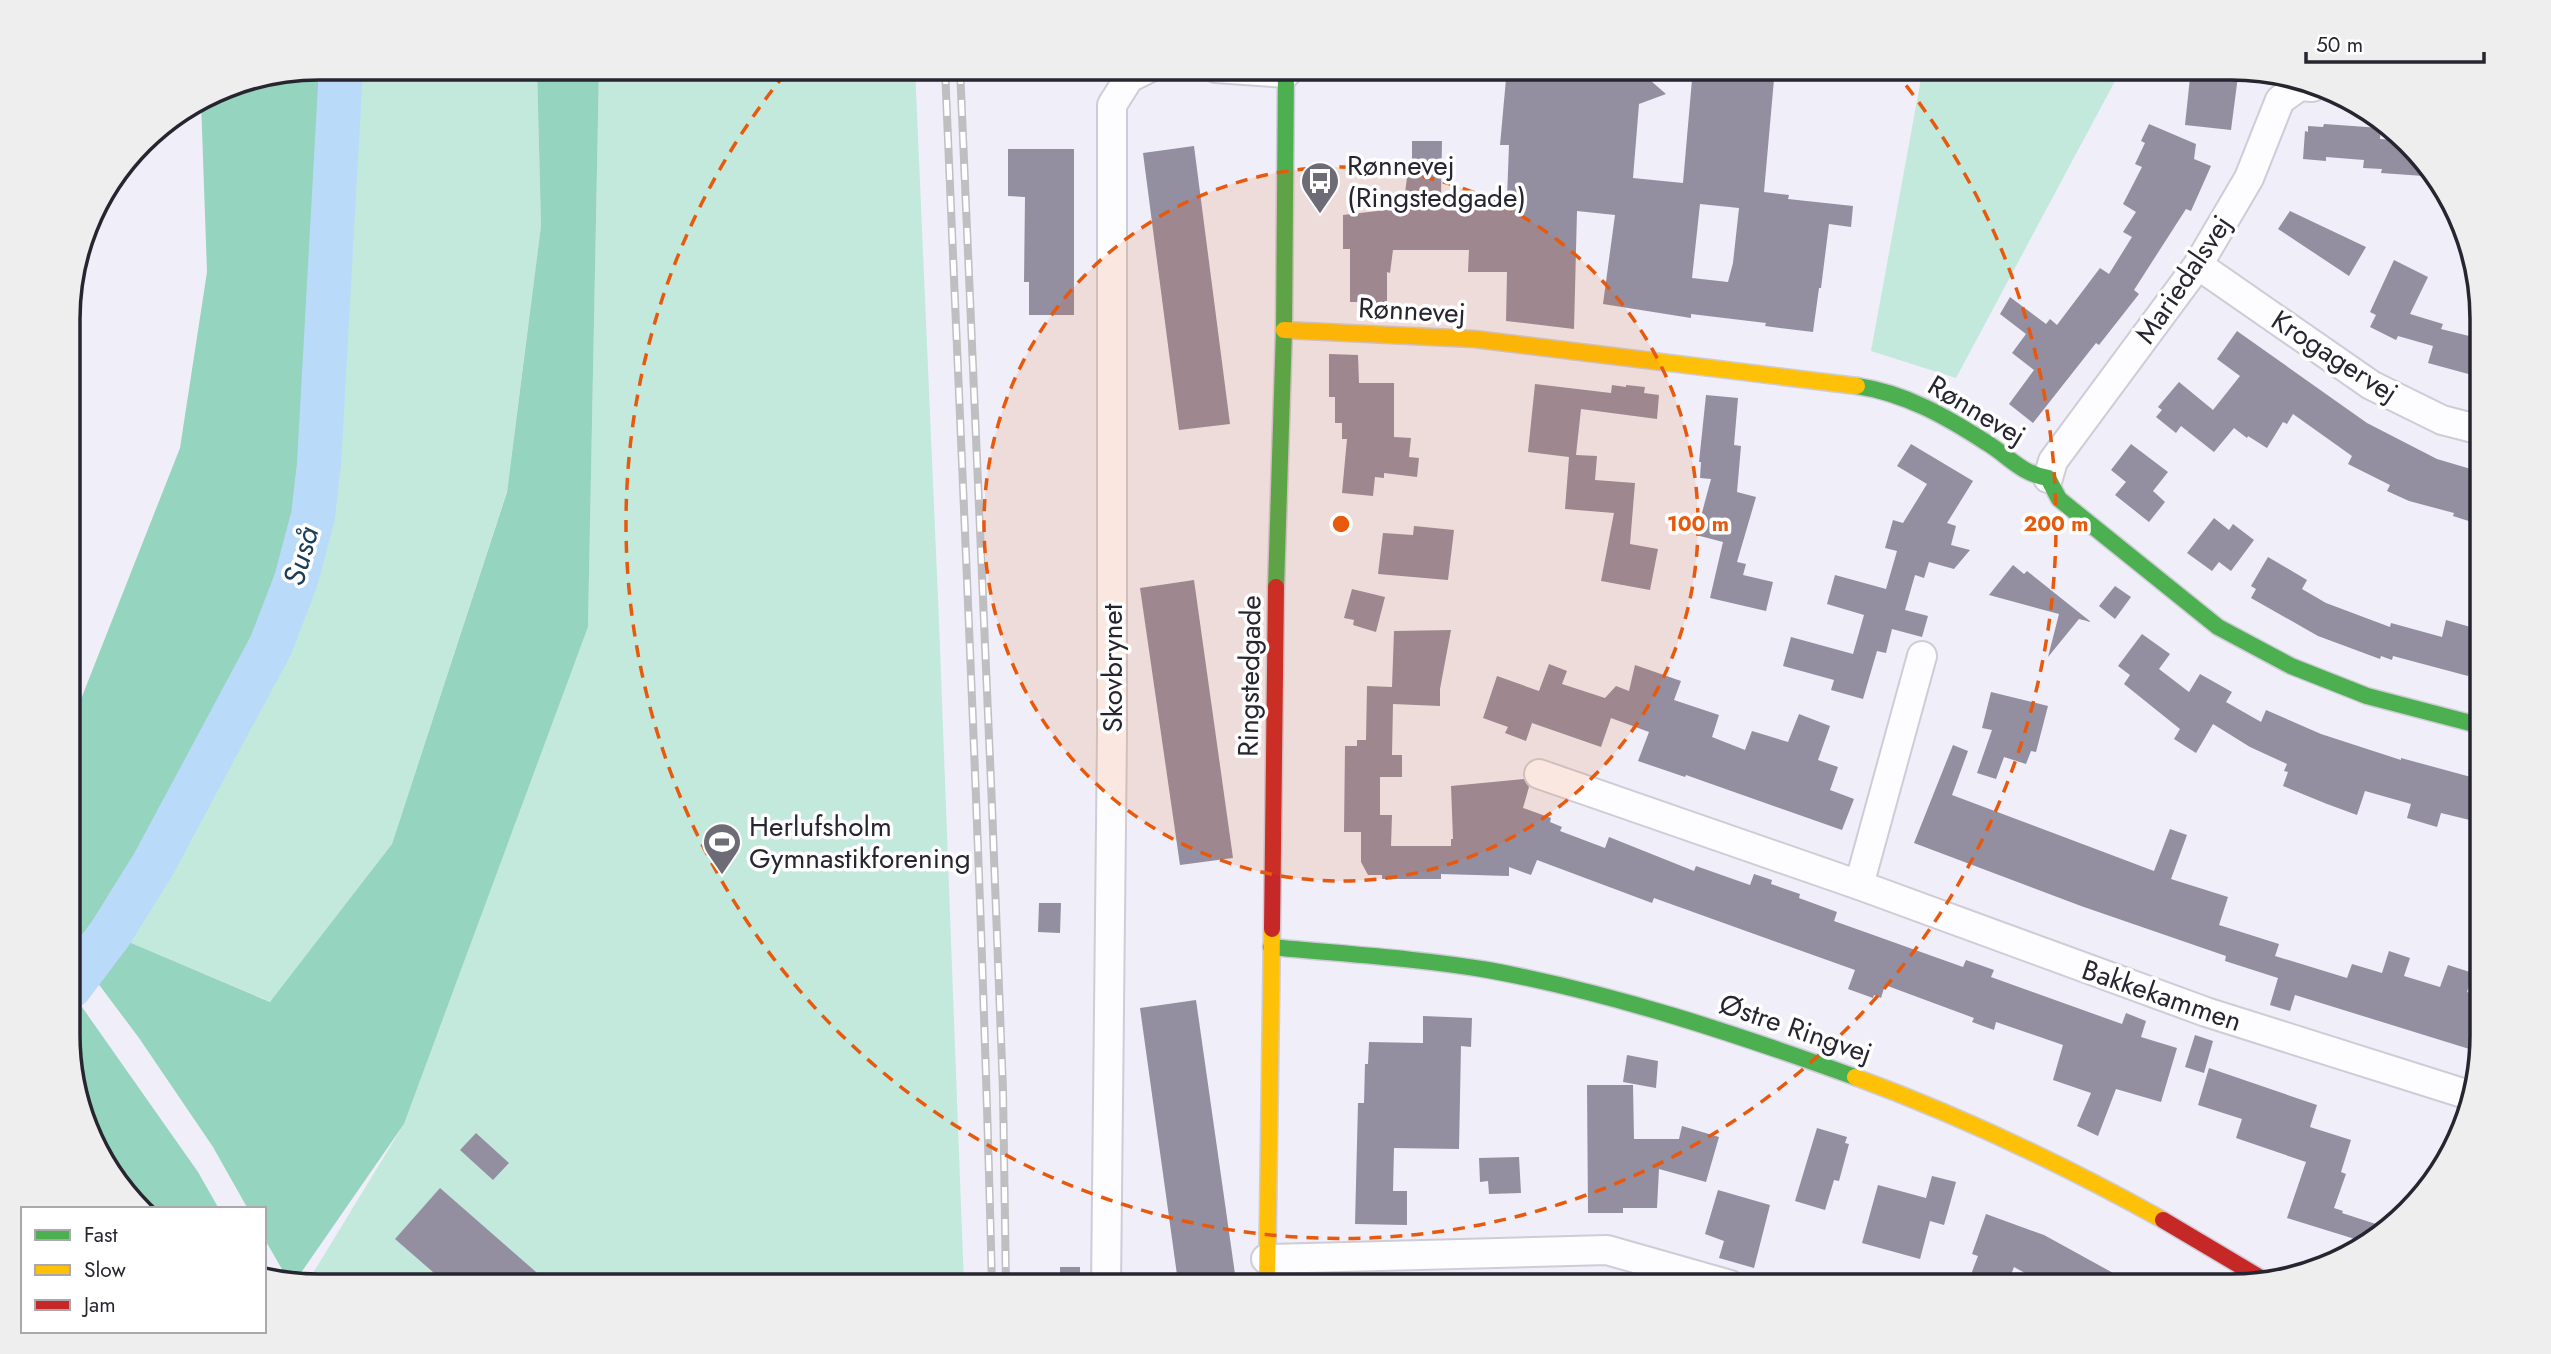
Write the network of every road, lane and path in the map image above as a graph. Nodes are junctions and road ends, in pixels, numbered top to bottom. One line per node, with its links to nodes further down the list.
1 (1128, 80): 17 (street, Skovbrynet)
2 (1286, 80): 5 (street, Ringstedgade)
3 (2295, 89): 4 (street, Mariedalsvej)
4 (2198, 265): 6 (street, Krogagervej); 7 (street, Mariedalsvej)
5 (1284, 330): 7 (street, Rønnevej); 12 (street, Ringstedgade)
6 (2470, 427)
7 (2048, 478): 9 (street)
8 (1922, 656): 11 (street)
9 (2470, 723)
10 (1539, 774): 11 (street, Bakkekammen)
11 (1859, 885): 13 (street, Bakkekammen)
12 (1271, 947): 14 (street, Ringstedgade); 15 (street, Østre Ringvej)
13 (2463, 1093)
14 (1267, 1272): 16 (street)
15 (2253, 1272)
16 (1689, 1273)
17 (1106, 1274)

